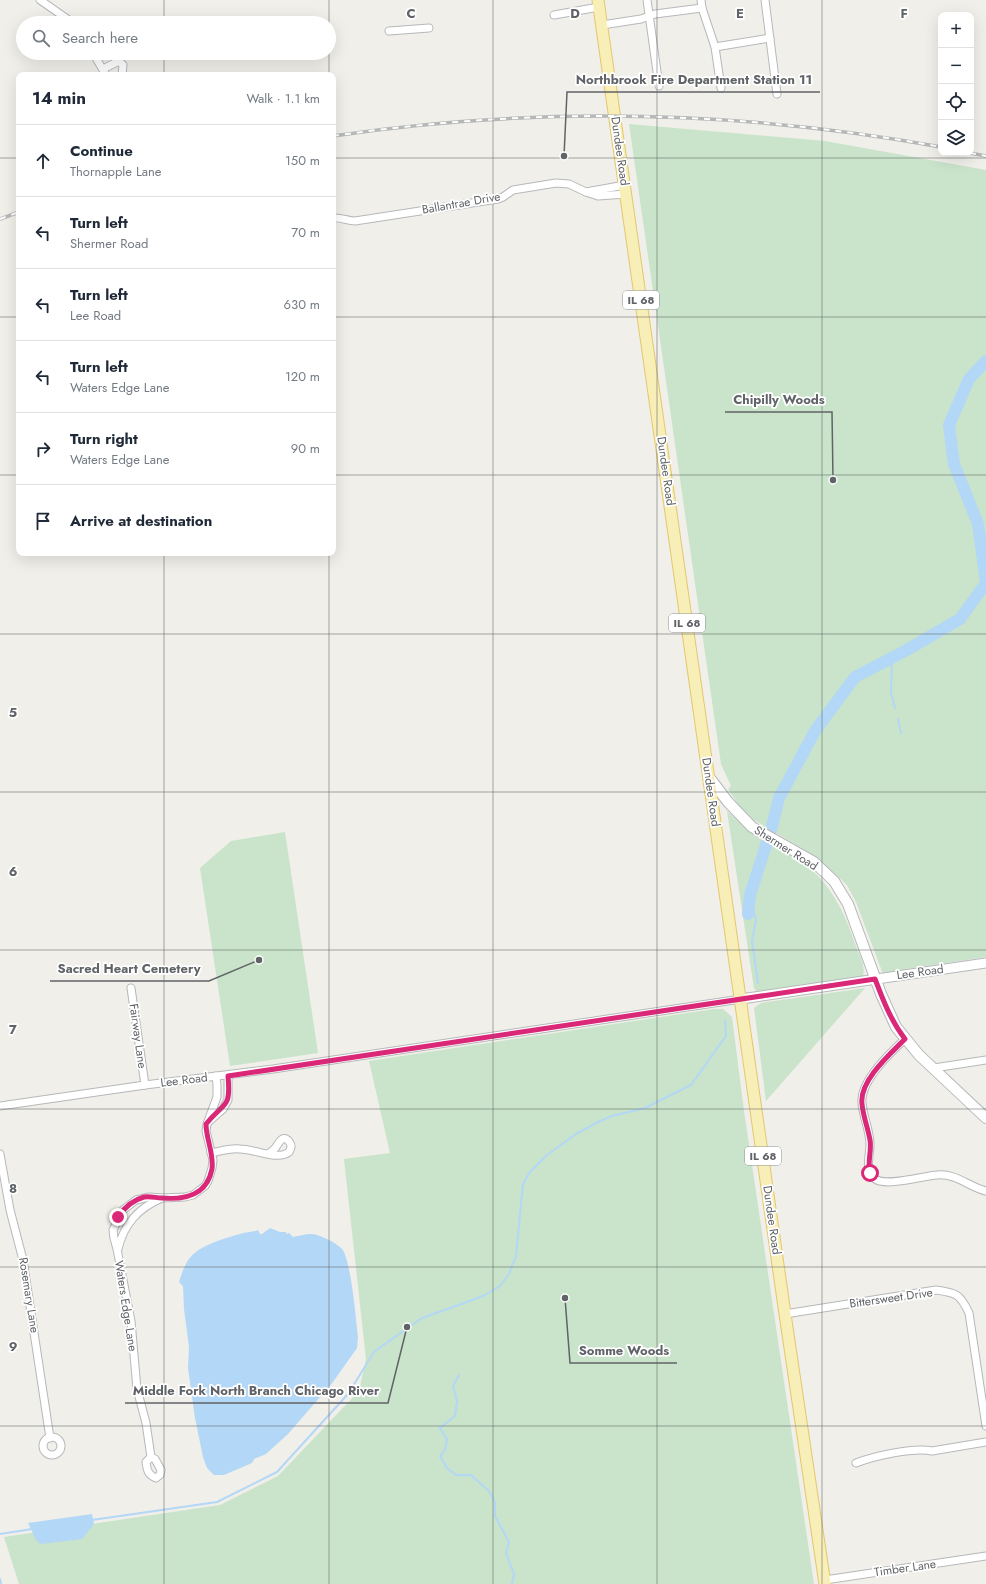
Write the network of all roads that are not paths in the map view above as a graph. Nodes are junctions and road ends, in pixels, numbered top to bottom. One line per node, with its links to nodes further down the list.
1 (40, 0): 8 (street)
2 (647, 0): 9 (street)
3 (701, 0): 6 (street)
4 (765, 0): 13 (street)
5 (599, 4): 7 (street); 10 (main road, Dundee Road / IL 68)
6 (702, 8): 9 (street); 14 (street)
7 (554, 15)
8 (63, 16)
9 (649, 16): 10 (street); 18 (street)
10 (602, 25): 21 (main road, Dundee Road / IL 68)
11 (429, 28): 12 (street)
12 (389, 31)
13 (770, 38): 14 (street); 20 (street)
14 (716, 47): 19 (street)
15 (97, 60): 16 (street)
16 (104, 72): 17 (street)
17 (122, 72)
18 (659, 86)
19 (721, 88)
20 (777, 94)
21 (625, 189): 22 (street, Ballantrae Drive); 23 (main road, Dundee Road / IL 68)
22 (336, 218)
23 (709, 777): 25 (main road, Shermer Road); 27 (main road, Dundee Road / IL 68)
24 (986, 963): 25 (street, Lee Road)
25 (875, 979): 27 (street, Lee Road); 28 (main road, Shermer Road)
26 (131, 988): 33 (street, Fairway Lane)
27 (741, 999): 32 (street, Lee Road); 43 (main road, Dundee Road / IL 68)
28 (905, 1039): 30 (main road, Shermer Road); 40 (street)
29 (986, 1060): 30 (street)
30 (934, 1068): 35 (main road, Shermer Road)
31 (216, 1076): 32 (street, Lee Road); 33 (street, Lee Road); 36 (street, Waters Edge Lane)
32 (228, 1076): 36 (street)
33 (145, 1085): 34 (street, Lee Road)
34 (0, 1106)
35 (986, 1118)
36 (206, 1124): 37 (street, Waters Edge Lane)
37 (211, 1153): 39 (street); 41 (street, Waters Edge Lane)
38 (0, 1154): 45 (street, Rosemary Lane)
39 (268, 1154)
40 (986, 1191)
41 (162, 1198): 42 (street, Waters Edge Lane); 42 (street, Waters Edge Lane)
42 (118, 1250): 47 (street, Waters Edge Lane)
43 (785, 1314): 44 (street, Bittersweet Drive); 50 (main road, Dundee Road / IL 68)
44 (986, 1426)
45 (50, 1438)
46 (986, 1442): 48 (street)
47 (151, 1457)
48 (856, 1463)
49 (986, 1556): 50 (street, Timber Lane)
50 (825, 1582)

